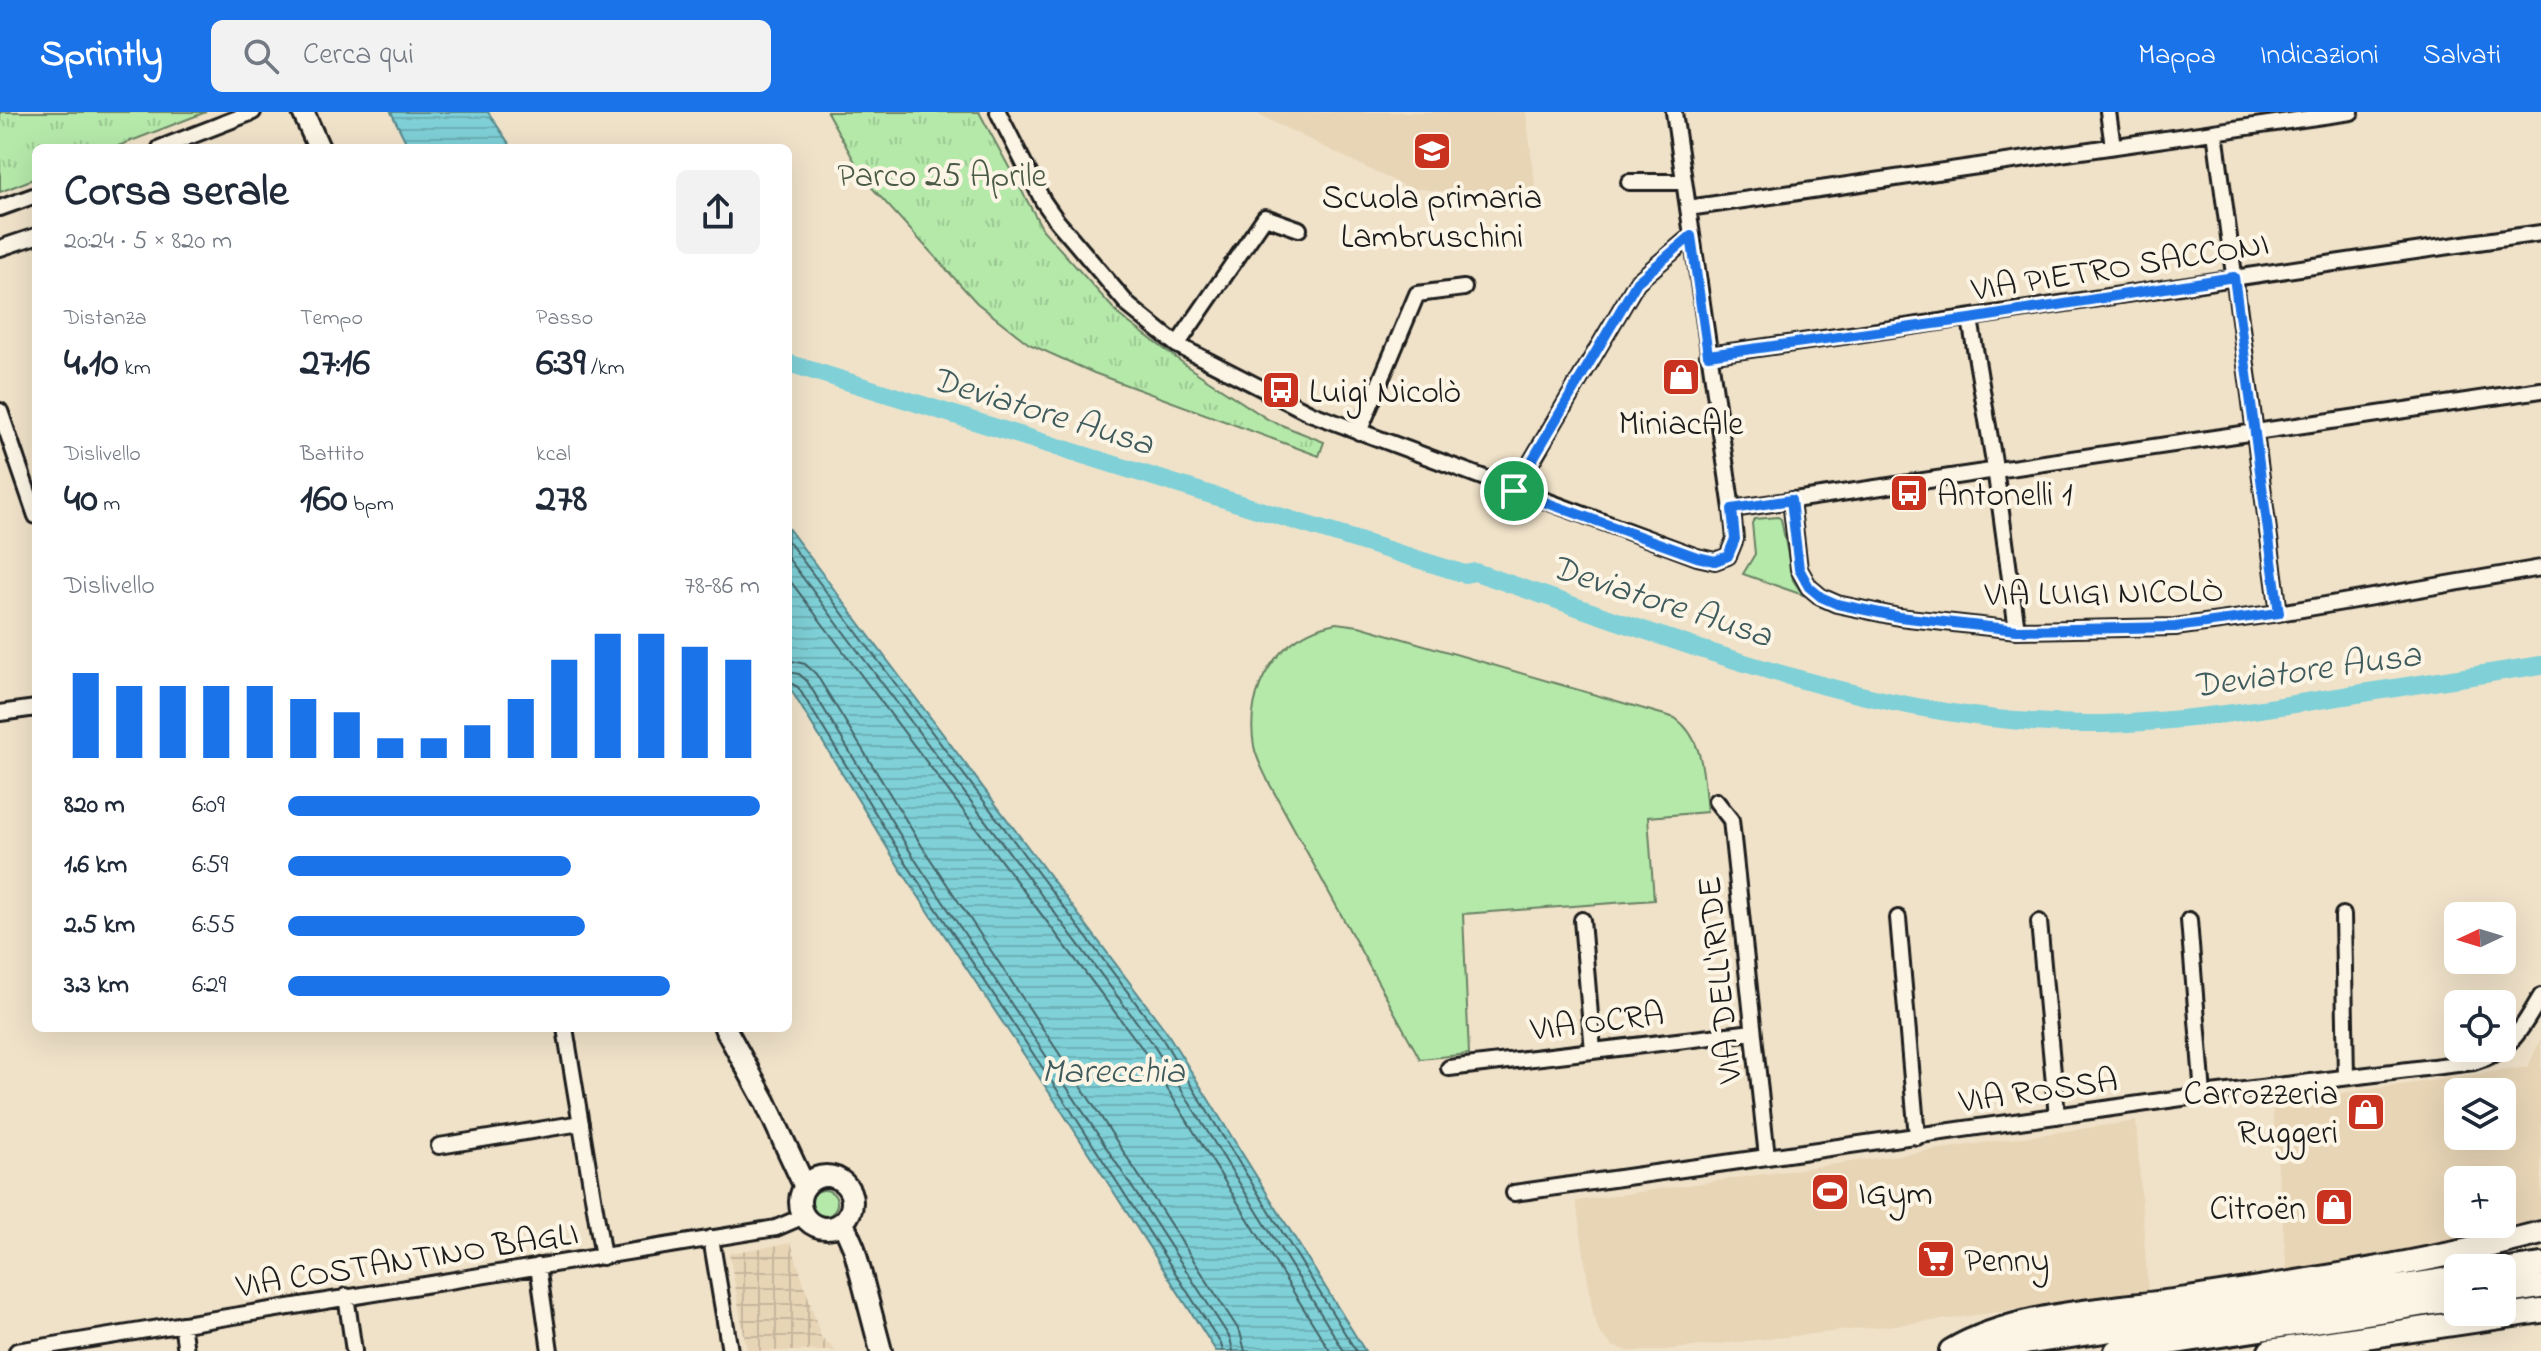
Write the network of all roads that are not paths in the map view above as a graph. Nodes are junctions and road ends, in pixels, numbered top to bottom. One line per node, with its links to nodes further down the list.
1 (253, 112): 8 (street)
2 (303, 112): 9 (street)
3 (998, 112): 24 (street)
4 (1674, 112): 12 (street)
5 (2108, 112): 10 (street)
6 (2351, 112): 7 (street)
7 (2215, 132): 10 (street); 21 (street)
8 (170, 144)
9 (317, 144)
10 (2113, 146): 15 (street)
11 (1629, 182): 12 (street)
12 (1684, 182): 15 (street)
13 (32, 196): 14 (street)
14 (0, 208)
15 (1688, 208): 18 (street)
16 (1299, 229): 24 (street)
17 (2541, 233): 21 (street, VIA PIETRO SACCONI)
18 (1691, 236): 25 (street); 31 (street)
19 (32, 237): 20 (street)
20 (0, 248)
21 (2234, 277): 23 (street, VIA PIETRO SACCONI); 29 (street)
22 (1464, 288): 28 (street)
23 (1970, 319): 25 (street, VIA PIETRO SACCONI); 30 (street)
24 (1177, 345): 28 (street)
25 (1708, 355): 34 (street)
26 (2541, 390): 29 (street)
27 (0, 411): 33 (street)
28 (1359, 432): 31 (street)
29 (2256, 433): 30 (street); 36 (street)
30 (1995, 468): 32 (street); 37 (street)
31 (1514, 491): 34 (street)
32 (1791, 500): 34 (street); 37 (street, VIA LUIGI NICOLÒ)
33 (32, 504)
34 (1732, 509)
35 (2541, 568): 36 (street, VIA LUIGI NICOLÒ)
36 (2279, 613): 37 (street, VIA LUIGI NICOLÒ)
37 (2017, 630)
38 (32, 709): 39 (street)
39 (0, 713)
40 (1716, 801): 49 (street, VIA DELL'IRIDE)
41 (2343, 915): 52 (street)
42 (1898, 918): 56 (street)
43 (1582, 920): 50 (street)
44 (2189, 920): 53 (street)
45 (2039, 922): 54 (street)
46 (2541, 996): 52 (street, VIA ROSSA)
47 (566, 1032): 55 (street)
48 (727, 1032): 59 (street)
49 (1753, 1032): 50 (street, VIA OCRA); 58 (street, VIA DELL'IRIDE)
50 (1593, 1051): 51 (street, VIA OCRA)
51 (1449, 1068)
52 (2346, 1077): 53 (street, VIA ROSSA)
53 (2203, 1095): 54 (street, VIA ROSSA)
54 (2057, 1116): 56 (street, VIA ROSSA)
55 (581, 1123): 57 (street); 65 (street)
56 (1917, 1137): 58 (street, VIA ROSSA)
57 (439, 1146)
58 (1767, 1157): 60 (street, VIA ROSSA)
59 (805, 1187): 61 (street); 62 (street)
60 (1514, 1193)
61 (804, 1216): 62 (street); 64 (street, VIA COSTANTINO BAGLI)
62 (843, 1223): 84 (street)
63 (2541, 1233): 85 (main road)
64 (711, 1238): 65 (street, VIA COSTANTINO BAGLI); 83 (street)
65 (603, 1257): 67 (street, VIA COSTANTINO BAGLI)
66 (2541, 1265): 68 (main road)
67 (538, 1266): 72 (street, VIA COSTANTINO BAGLI); 82 (street)
68 (2516, 1269)
69 (2444, 1281): 75 (main road)
70 (2541, 1287): 71 (main road)
71 (2516, 1291)
72 (346, 1296): 77 (street, VIA COSTANTINO BAGLI); 81 (street)
73 (2444, 1300): 75 (main road)
74 (2541, 1311): 78 (main road)
75 (2301, 1313): 86 (main road); 87 (main road)
76 (2541, 1319): 78 (main road)
77 (182, 1324): 79 (street, VIA COSTANTINO BAGLI); 80 (street)
78 (2438, 1326): 88 (main road)
79 (17, 1351)
80 (186, 1351)
81 (354, 1351)
82 (550, 1351)
83 (730, 1351)
84 (881, 1351)
85 (1951, 1351)
86 (1971, 1351)
87 (2116, 1351)
88 (2270, 1351)

